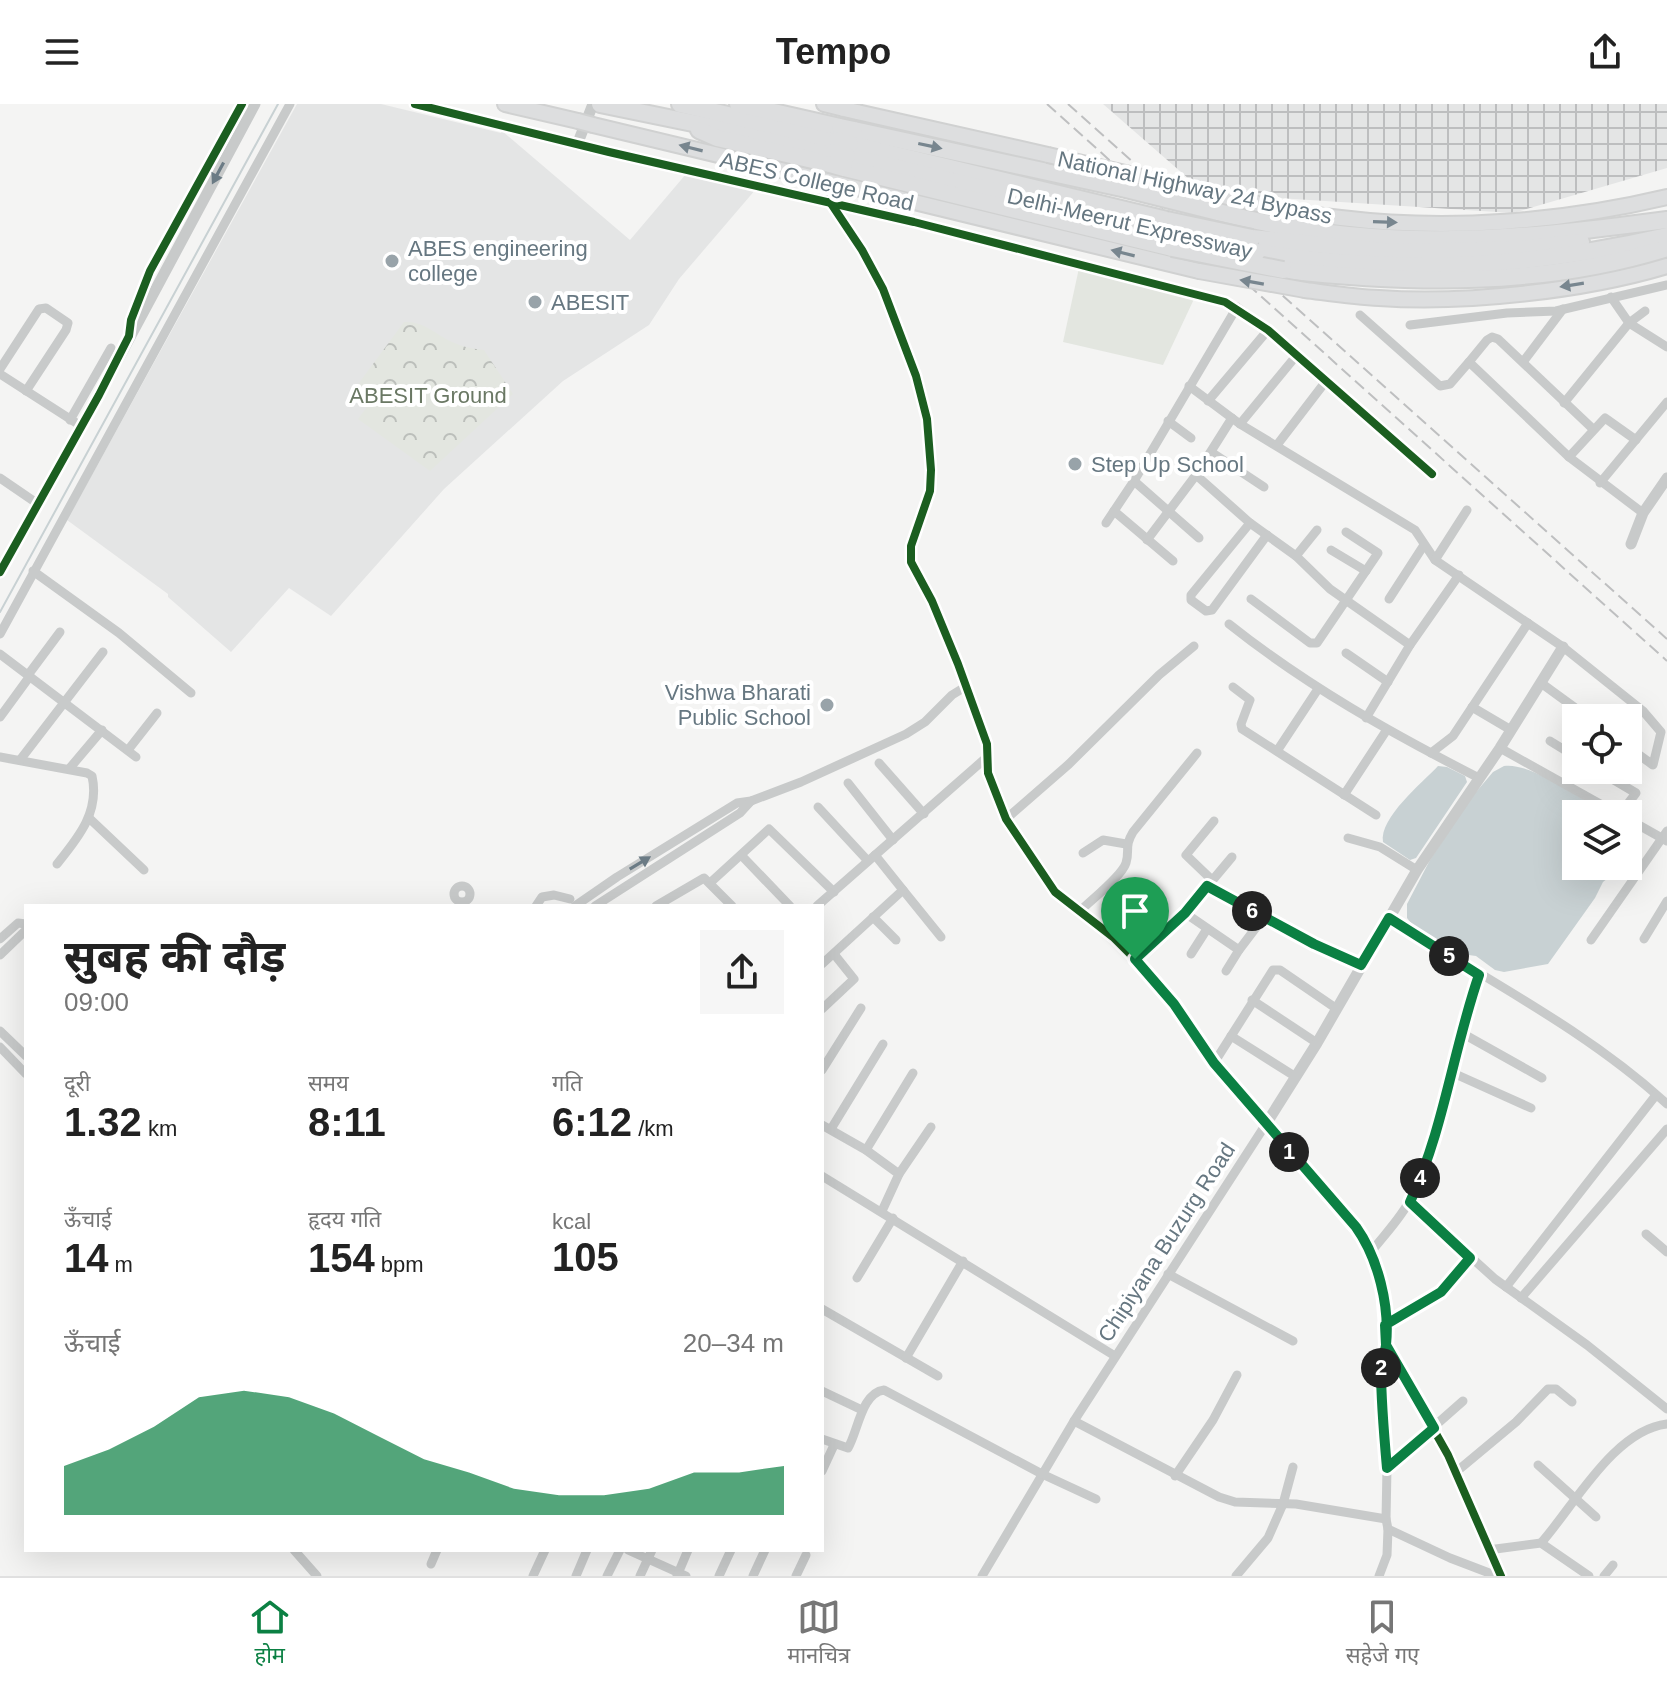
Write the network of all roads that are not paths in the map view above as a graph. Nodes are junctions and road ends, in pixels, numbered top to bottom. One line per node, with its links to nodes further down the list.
1 (242, 104): 29 (street)
2 (255, 104): 29 (street, one-way to 29)
3 (290, 104): 76 (street)
4 (415, 104): 12 (street, ABES College Road)
5 (505, 104): 13 (highway, one-way to 5)
6 (593, 104): 12 (street)
7 (600, 104): 13 (highway, Delhi-Meerut Expressway)
8 (680, 104): 13 (highway, Delhi-Meerut Expressway)
9 (738, 104): 13 (highway)
10 (824, 104): 11 (highway, National Highway 24 Bypass)
11 (851, 108): 14 (highway, National Highway 24 Bypass, one-way to 14, bridge); 15 (street)
12 (577, 145): 15 (street, ABES College Road)
13 (840, 155): 17 (highway, Delhi-Meerut Expressway); 17 (highway); 19 (highway, one-way to 19, bridge); 19 (highway, one-way to 13, bridge)
14 (1667, 197)
15 (830, 202): 22 (street, ABES College Road); 96 (street)
16 (1667, 221): 19 (highway)
17 (1169, 233): 19 (highway, Delhi-Meerut Expressway, bridge); 19 (highway, bridge)
18 (1667, 236): 19 (highway, Delhi-Meerut Expressway)
19 (1648, 246)
20 (1667, 285): 21 (street)
21 (1611, 297): 23 (street); 26 (street)
22 (1237, 307): 28 (street, ABES College Road); 37 (street)
23 (1563, 309): 27 (street); 34 (street)
24 (1645, 311): 26 (street)
25 (1360, 315): 33 (street)
26 (1629, 323): 30 (street); 41 (street)
27 (1410, 325)
28 (1268, 330): 32 (street, ABES College Road); 39 (street)
29 (129, 336): 44 (street)
30 (1667, 347)
31 (111, 348): 44 (street)
32 (1296, 356): 36 (street, ABES College Road); 43 (street)
33 (1469, 362): 34 (street); 50 (street)
34 (1523, 362): 41 (street)
35 (0, 372): 38 (street); 38 (street)
36 (1326, 381): 48 (street); 51 (street, ABES College Road)
37 (1189, 386): 39 (street); 42 (street)
38 (26, 391): 44 (street)
39 (1208, 401): 43 (street)
40 (1667, 402): 47 (street)
41 (1564, 403): 45 (street)
42 (1168, 421): 46 (street); 55 (street)
43 (1236, 421): 48 (street); 49 (street)
44 (76, 423): 58 (street)
45 (1593, 429): 47 (street); 50 (street)
46 (1191, 438)
47 (1636, 440): 56 (street)
48 (1277, 445): 71 (street)
49 (1211, 452): 52 (street); 57 (street)
50 (1569, 457): 56 (street)
51 (1432, 474)
52 (1196, 475): 61 (street); 64 (street)
53 (0, 478): 58 (street)
54 (1667, 478): 62 (street)
55 (1134, 481): 60 (street); 61 (street)
56 (1600, 483): 62 (street)
57 (1264, 487)
58 (38, 504): 78 (street)
59 (1467, 510): 74 (street)
60 (1114, 511): 63 (street); 69 (street)
61 (1169, 511): 68 (street); 69 (street)
62 (1643, 513): 70 (street)
63 (1106, 523)
64 (1250, 523): 67 (street); 67 (street)
65 (1317, 530): 73 (street)
66 (1346, 532): 77 (street)
67 (1267, 535): 73 (street)
68 (1199, 538)
69 (1147, 540): 75 (street)
70 (1631, 544)
71 (1424, 545): 74 (street); 81 (street)
72 (1331, 550): 77 (street)
73 (1296, 556): 82 (street)
74 (1435, 560): 79 (street)
75 (1173, 561)
76 (33, 571): 86 (street); 99 (street)
77 (1366, 571): 82 (street)
78 (0, 572)
79 (1459, 575): 83 (street); 87 (street)
80 (1251, 599): 82 (street)
81 (1389, 599)
82 (1345, 600): 87 (street)
83 (1528, 623): 89 (street); 103 (street)
84 (1229, 624): 98 (street)
85 (60, 632): 93 (street)
86 (0, 634)
87 (1410, 645): 94 (street)
88 (1194, 646): 134 (street)
89 (1563, 647): 95 (street, Chipiyana Buzurg Road); 102 (street)
90 (103, 652): 100 (street)
91 (1346, 653): 94 (street)
92 (0, 654): 93 (street)
93 (29, 676): 100 (street); 106 (street)
94 (1388, 682): 107 (street)
95 (1541, 683): 101 (street); 109 (street, Chipiyana Buzurg Road)
96 (965, 687): 118 (street); 129 (street)
97 (1233, 687): 114 (street)
98 (1318, 689): 107 (street); 114 (street)
99 (191, 693)
100 (64, 700): 108 (street); 120 (street)
101 (1570, 704)
102 (1634, 704)
103 (1472, 707): 109 (street); 116 (street)
104 (1642, 710): 119 (street)
105 (157, 713): 108 (street)
106 (0, 717)
107 (1366, 718): 110 (street)
108 (102, 730): 122 (street)
109 (1511, 730): 112 (street, Chipiyana Buzurg Road)
110 (1386, 731): 116 (street); 126 (street)
111 (1550, 741): 113 (street)
112 (1500, 748): 123 (street, Chipiyana Buzurg Road); 127 (street)
113 (1562, 748)
114 (1277, 751): 126 (street)
115 (1197, 753): 140 (street)
116 (1431, 753): 123 (street)
117 (0, 757): 120 (street)
118 (987, 757): 131 (street); 134 (street)
119 (1642, 757)
120 (20, 760): 122 (street)
121 (879, 763): 131 (street)
122 (69, 769): 133 (street)
123 (1479, 778): 147 (street, Chipiyana Buzurg Road)
124 (848, 783): 139 (street)
125 (1621, 784): 128 (street)
126 (1344, 795): 132 (street)
127 (1594, 800)
128 (1630, 800)
129 (751, 801): 153 (street, one-way to 129); 156 (street)
130 (818, 807): 144 (street)
131 (924, 814): 139 (street)
132 (1376, 815)
133 (89, 818): 145 (street); 146 (street)
134 (1006, 819): 160 (street)
135 (1214, 821): 149 (street)
136 (1642, 825): 137 (street)
137 (1666, 836): 172 (street)
138 (1348, 838): 147 (street)
139 (893, 840): 144 (street)
140 (1126, 844): 141 (street); 160 (street)
141 (1083, 853)
142 (742, 856): 148 (street); 151 (street); 158 (street)
143 (1232, 857): 149 (street)
144 (871, 858): 150 (street); 151 (street)
145 (57, 864)
146 (144, 870)
147 (1417, 870): 164 (street, Chipiyana Buzurg Road)
148 (711, 882): 154 (street); 157 (street)
149 (1209, 883): 161 (street); 163 (street)
150 (903, 890): 162 (street); 168 (street)
151 (834, 892): 159 (street)
152 (1667, 901): 170 (street)
153 (573, 902): 155 (street)
154 (672, 902)
155 (537, 904)
156 (598, 904)
157 (730, 904)
158 (788, 904)
159 (819, 904)
160 (1080, 911): 177 (street)
161 (1185, 913): 167 (street); 177 (street)
162 (873, 917): 171 (street); 174 (street)
163 (1264, 917): 173 (street); 179 (street)
164 (1389, 918): 179 (street, Chipiyana Buzurg Road); 181 (street)
165 (24, 926): 169 (street)
166 (24, 929): 176 (street)
167 (1207, 929): 173 (street); 175 (street)
168 (941, 937)
169 (0, 939)
170 (1644, 939)
171 (896, 940)
172 (1591, 940)
173 (1239, 950): 180 (street)
174 (834, 954): 178 (street); 183 (street)
175 (1191, 954)
176 (0, 955)
177 (1135, 959): 193 (street)
178 (824, 962)
179 (1361, 965): 185 (street, Chipiyana Buzurg Road)
180 (1226, 971)
181 (1479, 975): 187 (street); 200 (street)
182 (1252, 1000): 185 (street); 188 (street); 189 (street)
183 (824, 1007)
184 (861, 1008): 194 (street)
185 (1337, 1009): 189 (street, Chipiyana Buzurg Road)
186 (0, 1031): 192 (street)
187 (1460, 1032): 197 (street); 199 (street)
188 (1231, 1036): 193 (street); 198 (street)
189 (1317, 1043): 198 (street, Chipiyana Buzurg Road)
190 (883, 1044): 204 (street)
191 (0, 1047): 195 (street)
192 (24, 1054)
193 (1214, 1063): 203 (street)
194 (824, 1067)
195 (24, 1072)
196 (913, 1073): 207 (street)
197 (1453, 1073): 202 (street); 210 (street)
198 (1296, 1077): 203 (street, Chipiyana Buzurg Road)
199 (1542, 1078)
200 (1656, 1095): 201 (street); 220 (street)
201 (1667, 1104)
202 (1531, 1108)
203 (1266, 1124): 214 (street); 218 (street, Chipiyana Buzurg Road)
204 (826, 1127): 207 (street)
205 (931, 1127): 208 (street)
206 (1667, 1129): 221 (street)
207 (866, 1150): 208 (street)
208 (899, 1174): 211 (street)
209 (824, 1180): 211 (street)
210 (1410, 1202): 214 (street); 216 (street)
211 (882, 1211): 212 (street)
212 (893, 1218): 217 (street); 219 (street)
213 (1646, 1234): 215 (street)
214 (1371, 1252): 223 (street)
215 (1667, 1252)
216 (1470, 1258): 220 (street); 223 (street)
217 (963, 1261): 226 (street); 227 (street)
218 (1168, 1274): 224 (street); 226 (street, Chipiyana Buzurg Road)
219 (857, 1278)
220 (1506, 1287): 221 (street)
221 (1521, 1298): 233 (street)
222 (824, 1310): 227 (street)
223 (1385, 1325): 225 (street)
224 (1293, 1341)
225 (1386, 1345): 237 (street); 243 (street)
226 (1115, 1356): 235 (street, Chipiyana Buzurg Road)
227 (906, 1358): 229 (street)
228 (1237, 1375): 246 (street)
229 (938, 1376)
230 (824, 1392): 234 (street)
231 (1463, 1401): 237 (street)
232 (1572, 1402): 244 (street)
233 (1667, 1409)
234 (862, 1410): 239 (street); 245 (street)
235 (1074, 1421): 245 (street, Chipiyana Buzurg Road); 246 (street)
236 (1667, 1424): 247 (street)
237 (1434, 1428): 243 (street); 244 (street)
238 (824, 1440): 239 (street)
239 (834, 1445): 241 (street)
240 (1538, 1465): 247 (street)
241 (824, 1467)
242 (1293, 1467): 249 (street)
243 (1387, 1468): 251 (street)
244 (1456, 1472): 253 (street)
245 (1042, 1474): 248 (street); 275 (street, Chipiyana Buzurg Road)
246 (1175, 1476): 249 (street)
247 (1576, 1498): 250 (street); 252 (street)
248 (1096, 1499)
249 (1283, 1504): 251 (street); 276 (street)
250 (1596, 1517)
251 (1387, 1524): 277 (street); 278 (street)
252 (1541, 1543): 253 (street); 279 (street)
253 (1488, 1550): 278 (street)
254 (296, 1552): 267 (street)
255 (436, 1552): 264 (street)
256 (544, 1552): 268 (street)
257 (586, 1552): 269 (street)
258 (619, 1552): 270 (street)
259 (687, 1552): 266 (street)
260 (730, 1552): 272 (street)
261 (764, 1552): 273 (street)
262 (650, 1554): 266 (street); 271 (street)
263 (806, 1555): 274 (street)
264 (431, 1564)
265 (1613, 1565): 280 (street)
266 (681, 1575)
267 (317, 1576)
268 (533, 1576)
269 (576, 1576)
270 (607, 1576)
271 (640, 1576)
272 (719, 1576)
273 (753, 1576)
274 (796, 1576)
275 (982, 1576)
276 (1236, 1576)
277 (1379, 1576)
278 (1499, 1576)
279 (1589, 1576)
280 (1604, 1576)

